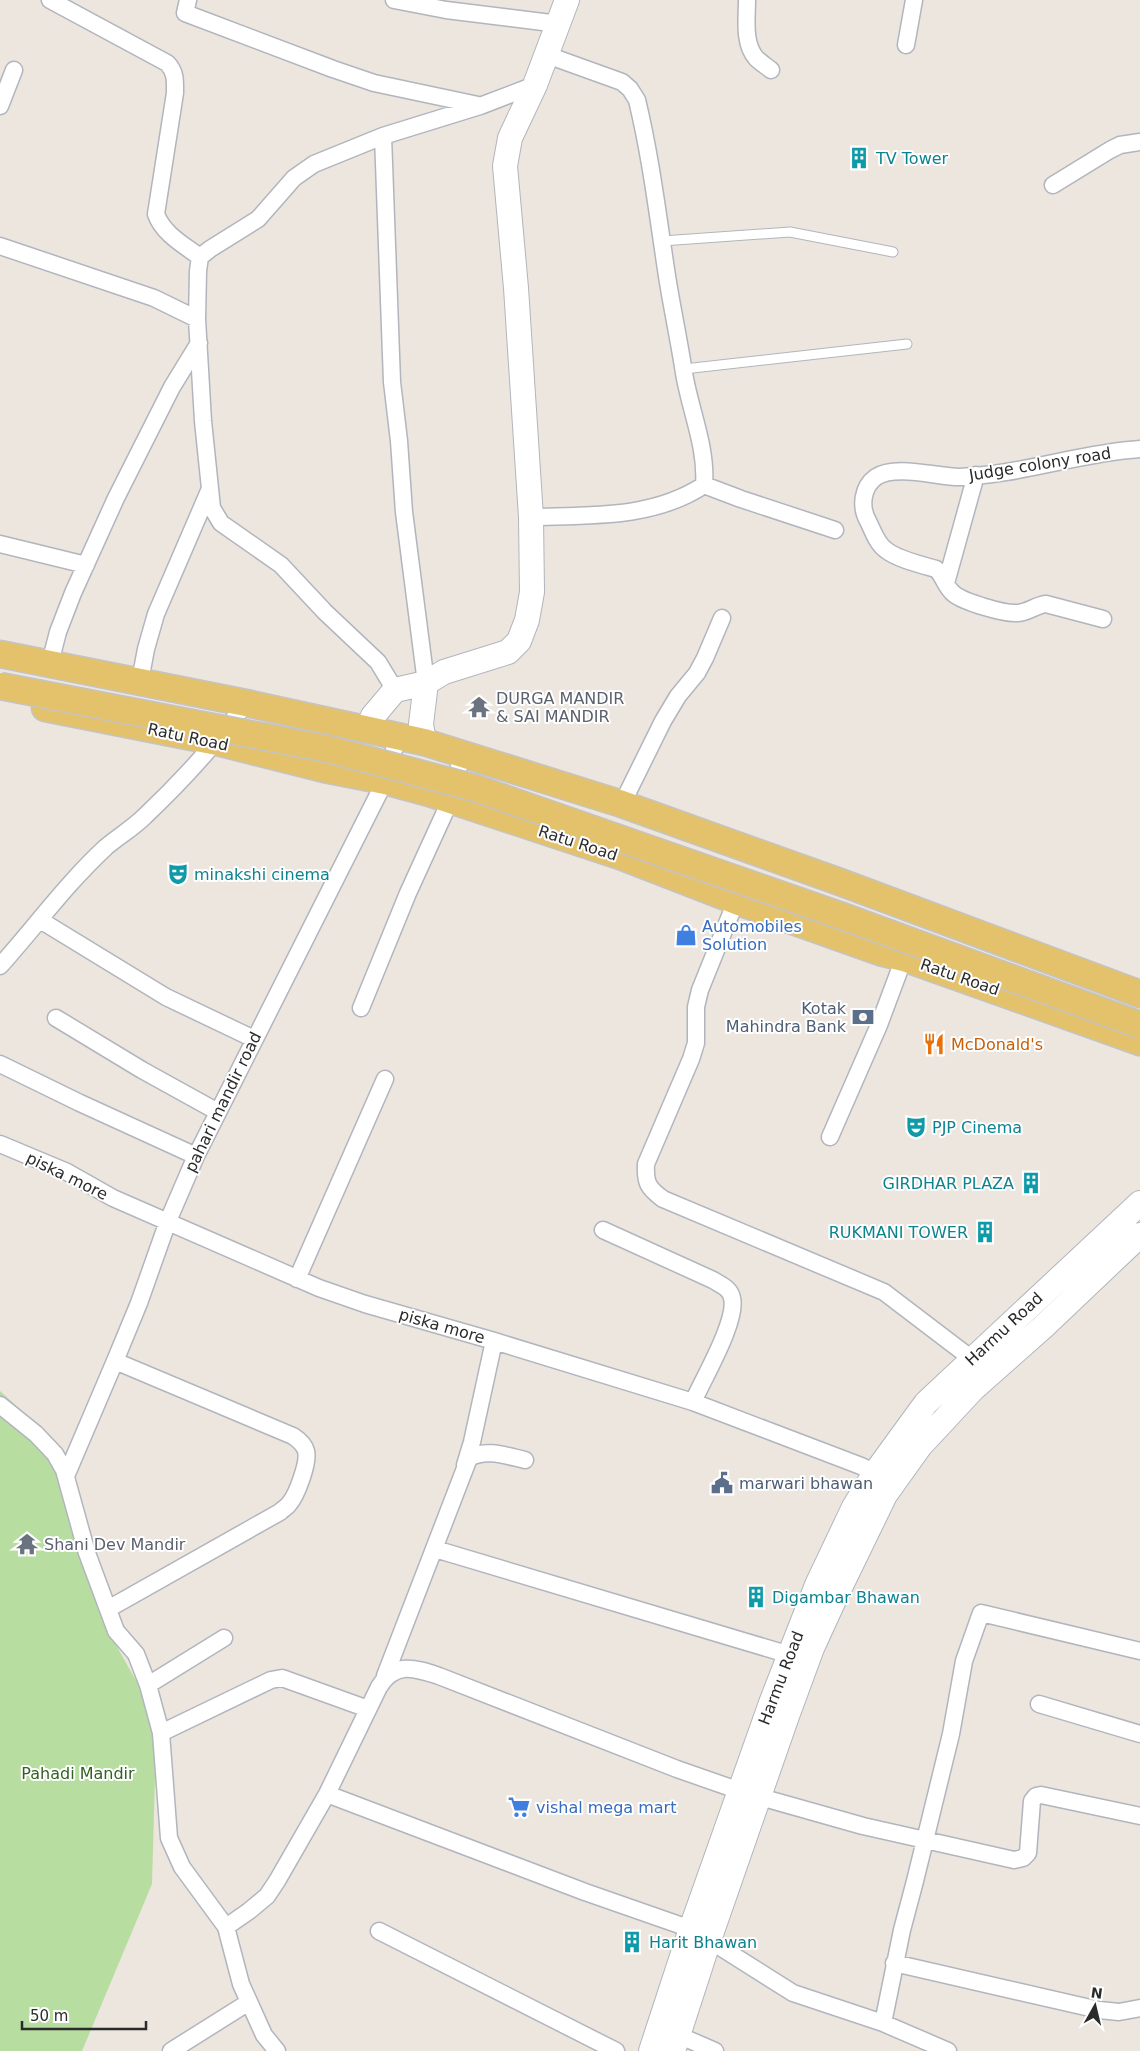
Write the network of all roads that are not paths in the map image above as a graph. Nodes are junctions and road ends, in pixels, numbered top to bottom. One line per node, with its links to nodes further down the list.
1 (50, 0): 21 (street)
2 (188, 0): 14 (street)
3 (394, 0): 7 (street)
4 (567, 0): 7 (main road)
5 (747, 0): 11 (street)
6 (914, 0): 8 (street)
7 (559, 24): 9 (main road)
8 (906, 45)
9 (547, 54): 12 (main road); 18 (street)
10 (14, 70): 13 (street)
11 (771, 70)
12 (535, 85): 14 (street); 30 (main road)
13 (0, 106)
14 (480, 106): 15 (street)
15 (383, 136): 21 (street); 41 (street)
16 (1140, 142): 17 (street)
17 (1053, 185)
18 (662, 241): 20 (lane); 25 (street)
19 (0, 246): 22 (street)
20 (893, 252)
21 (200, 257): 22 (street)
22 (197, 319): 23 (street)
23 (199, 343): 29 (street); 33 (street)
24 (908, 344): 25 (lane)
25 (684, 369): 28 (street)
26 (1140, 449): 27 (street, Judge colony road)
27 (976, 475): 34 (street); 34 (street, Judge colony road)
28 (704, 485): 30 (street); 31 (street)
29 (210, 491): 40 (street); 43 (street)
30 (531, 517): 41 (main road)
31 (835, 530)
32 (0, 544): 33 (street)
33 (86, 565): 38 (street)
34 (946, 583): 36 (street, Judge colony road)
35 (722, 618): 53 (street)
36 (1103, 619)
37 (0, 654): 38 (main road)
38 (50, 663): 40 (main road)
39 (0, 669): 60 (main road)
40 (140, 681): 45 (main road)
41 (426, 683): 43 (main road); 49 (main road)
42 (0, 686): 62 (main road, bridge)
43 (395, 690): 46 (main road)
44 (0, 698): 48 (main road, Ratu Road)
45 (246, 703): 46 (main road); 48 (street)
46 (367, 730): 47 (main road)
47 (398, 736): 49 (main road); 51 (street, pahari mandir road)
48 (217, 742): 51 (main road, Ratu Road); 55 (street)
49 (424, 742): 50 (main road)
50 (462, 755): 52 (street); 53 (main road)
51 (385, 781): 52 (main road, Ratu Road); 63 (street, pahari mandir road)
52 (450, 801): 54 (main road, Ratu Road); 59 (street)
53 (622, 804): 58 (main road)
54 (736, 900): 56 (main road, Ratu Road); 77 (street)
55 (40, 920): 57 (street); 63 (street)
56 (904, 958): 64 (main road, Ratu Road); 68 (street)
57 (0, 966)
58 (1140, 994)
59 (361, 1008)
60 (1140, 1008)
61 (56, 1018): 67 (street)
62 (1140, 1025)
63 (254, 1039): 67 (street, pahari mandir road)
64 (1140, 1042)
65 (0, 1064): 70 (street)
66 (385, 1079): 75 (street)
67 (218, 1112): 70 (street, pahari mandir road)
68 (830, 1137)
69 (0, 1144): 72 (street, piska more)
70 (196, 1156): 72 (street, pahari mandir road)
71 (1140, 1203): 77 (main road, Harmu Road)
72 (168, 1221): 75 (street, piska more); 78 (street, pahari mandir road)
73 (603, 1230): 79 (street)
74 (1140, 1235): 84 (main road, Harmu Road)
75 (297, 1279): 76 (street, piska more)
76 (494, 1341): 79 (street, piska more); 82 (street)
77 (972, 1359): 84 (main road, Harmu Road)
78 (115, 1361): 83 (street, pahari mandir road); 86 (street)
79 (693, 1402): 84 (street, piska more)
80 (0, 1405): 83 (street)
81 (525, 1460): 82 (street)
82 (464, 1467): 85 (street)
83 (66, 1476): 86 (street)
84 (884, 1478): 89 (main road, Harmu Road); 97 (main road, Harmu Road)
85 (435, 1549): 89 (street); 90 (street)
86 (108, 1609): 91 (street)
87 (224, 1638): 91 (street)
88 (1139, 1647): 99 (street)
89 (790, 1655): 97 (main road, Harmu Road)
90 (386, 1676): 93 (street); 97 (street)
91 (148, 1685): 94 (street)
92 (1039, 1704): 95 (street)
93 (368, 1709): 94 (street); 96 (street)
94 (161, 1733): 100 (street)
95 (1140, 1734)
96 (327, 1794): 100 (street); 102 (street)
97 (750, 1794): 99 (street); 102 (main road, Harmu Road)
98 (1140, 1816): 99 (street)
99 (926, 1839): 103 (street)
100 (226, 1927): 104 (street)
101 (379, 1931): 110 (street)
102 (700, 1935): 106 (street); 107 (main road, Harmu Road); 111 (main road, Harmu Road)
103 (894, 1963): 105 (street); 106 (street)
104 (249, 2002): 108 (street); 109 (street)
105 (1140, 2008)
106 (882, 2023): 113 (street)
107 (676, 2043): 112 (street)
108 (171, 2051)
109 (277, 2051)
110 (616, 2051)
111 (651, 2051)
112 (715, 2051)
113 (948, 2051)

